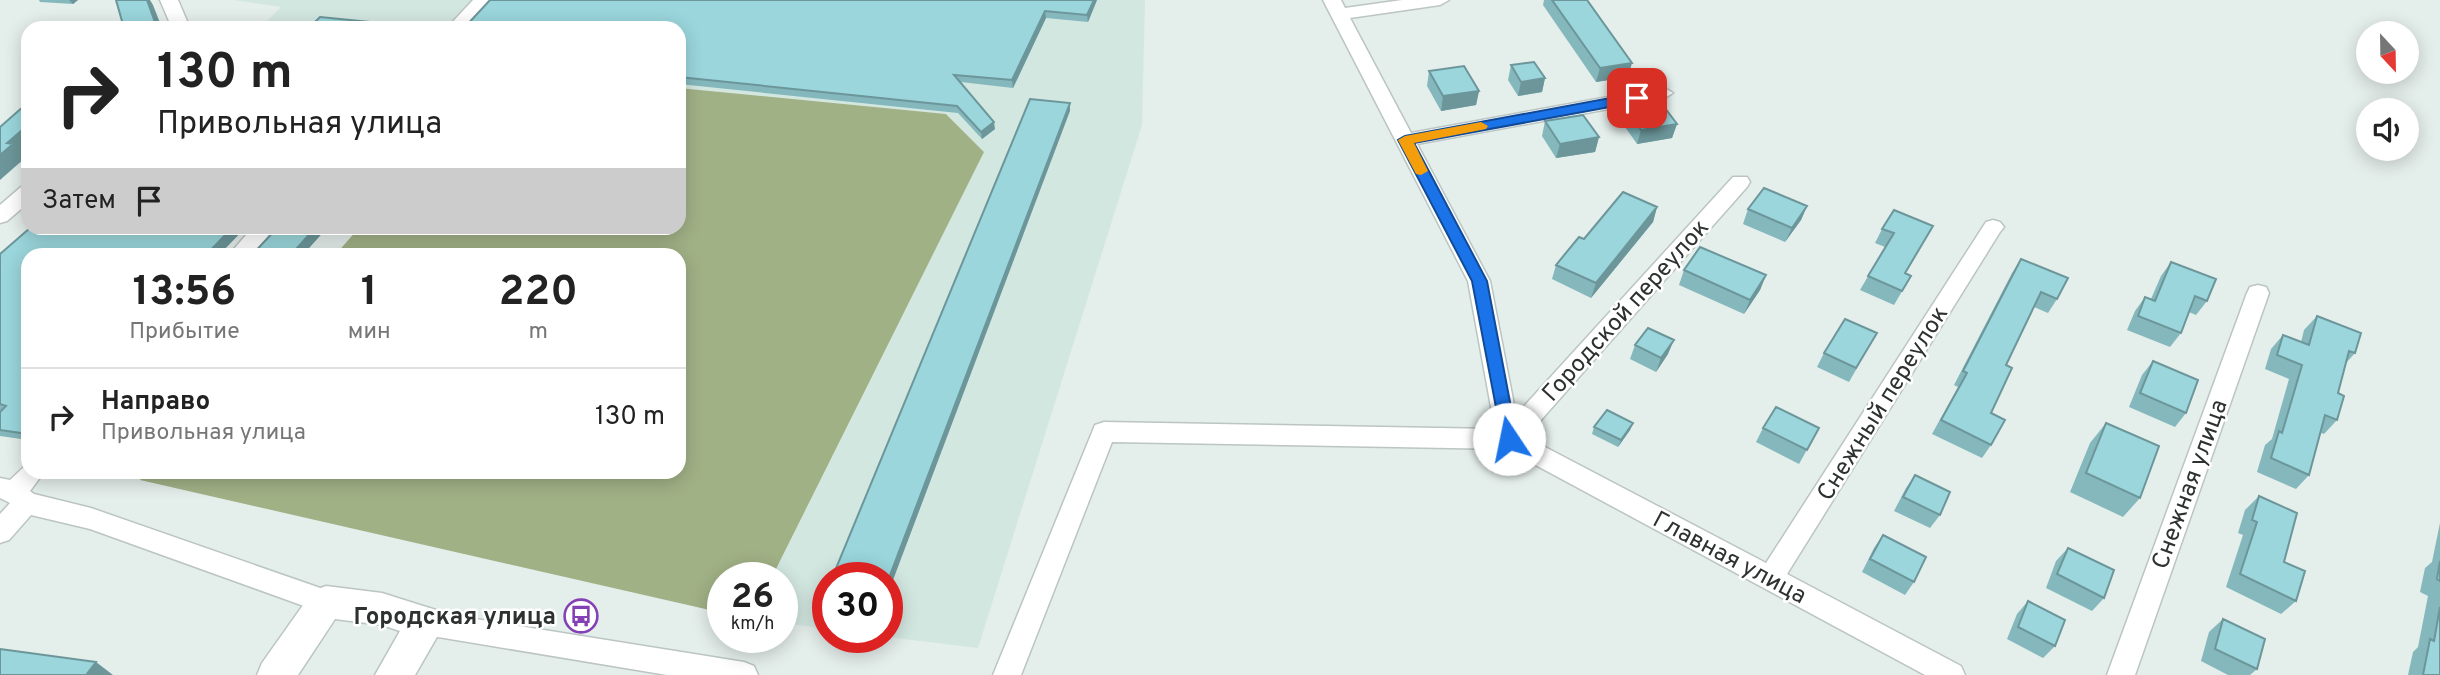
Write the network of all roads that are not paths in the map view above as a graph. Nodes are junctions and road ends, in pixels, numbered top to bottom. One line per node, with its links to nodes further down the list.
1 (169, 0): 5 (street)
2 (483, 0): 6 (street)
3 (1440, 0): 4 (street)
4 (1336, 7): 8 (street)
5 (178, 21)
6 (463, 21)
7 (1663, 93): 8 (street)
8 (1405, 140): 16 (street)
9 (1740, 182): 16 (street, Городской переулок)
10 (21, 198): 11 (street)
11 (0, 216)
12 (1993, 227): 19 (street, Снежный переулок)
13 (258, 235): 14 (street)
14 (245, 248)
15 (2258, 293): 27 (street, Снежная улица)
16 (1509, 439): 19 (street, Главная улица); 25 (street)
17 (18, 489): 18 (street); 20 (street)
18 (0, 532)
19 (1770, 579): 26 (street, Главная улица)
20 (326, 602): 21 (main road); 22 (main road)
21 (426, 623): 23 (main road); 24 (street)
22 (276, 675)
23 (394, 675)
24 (744, 675)
25 (1007, 675)
26 (1951, 675)
27 (2120, 675)

